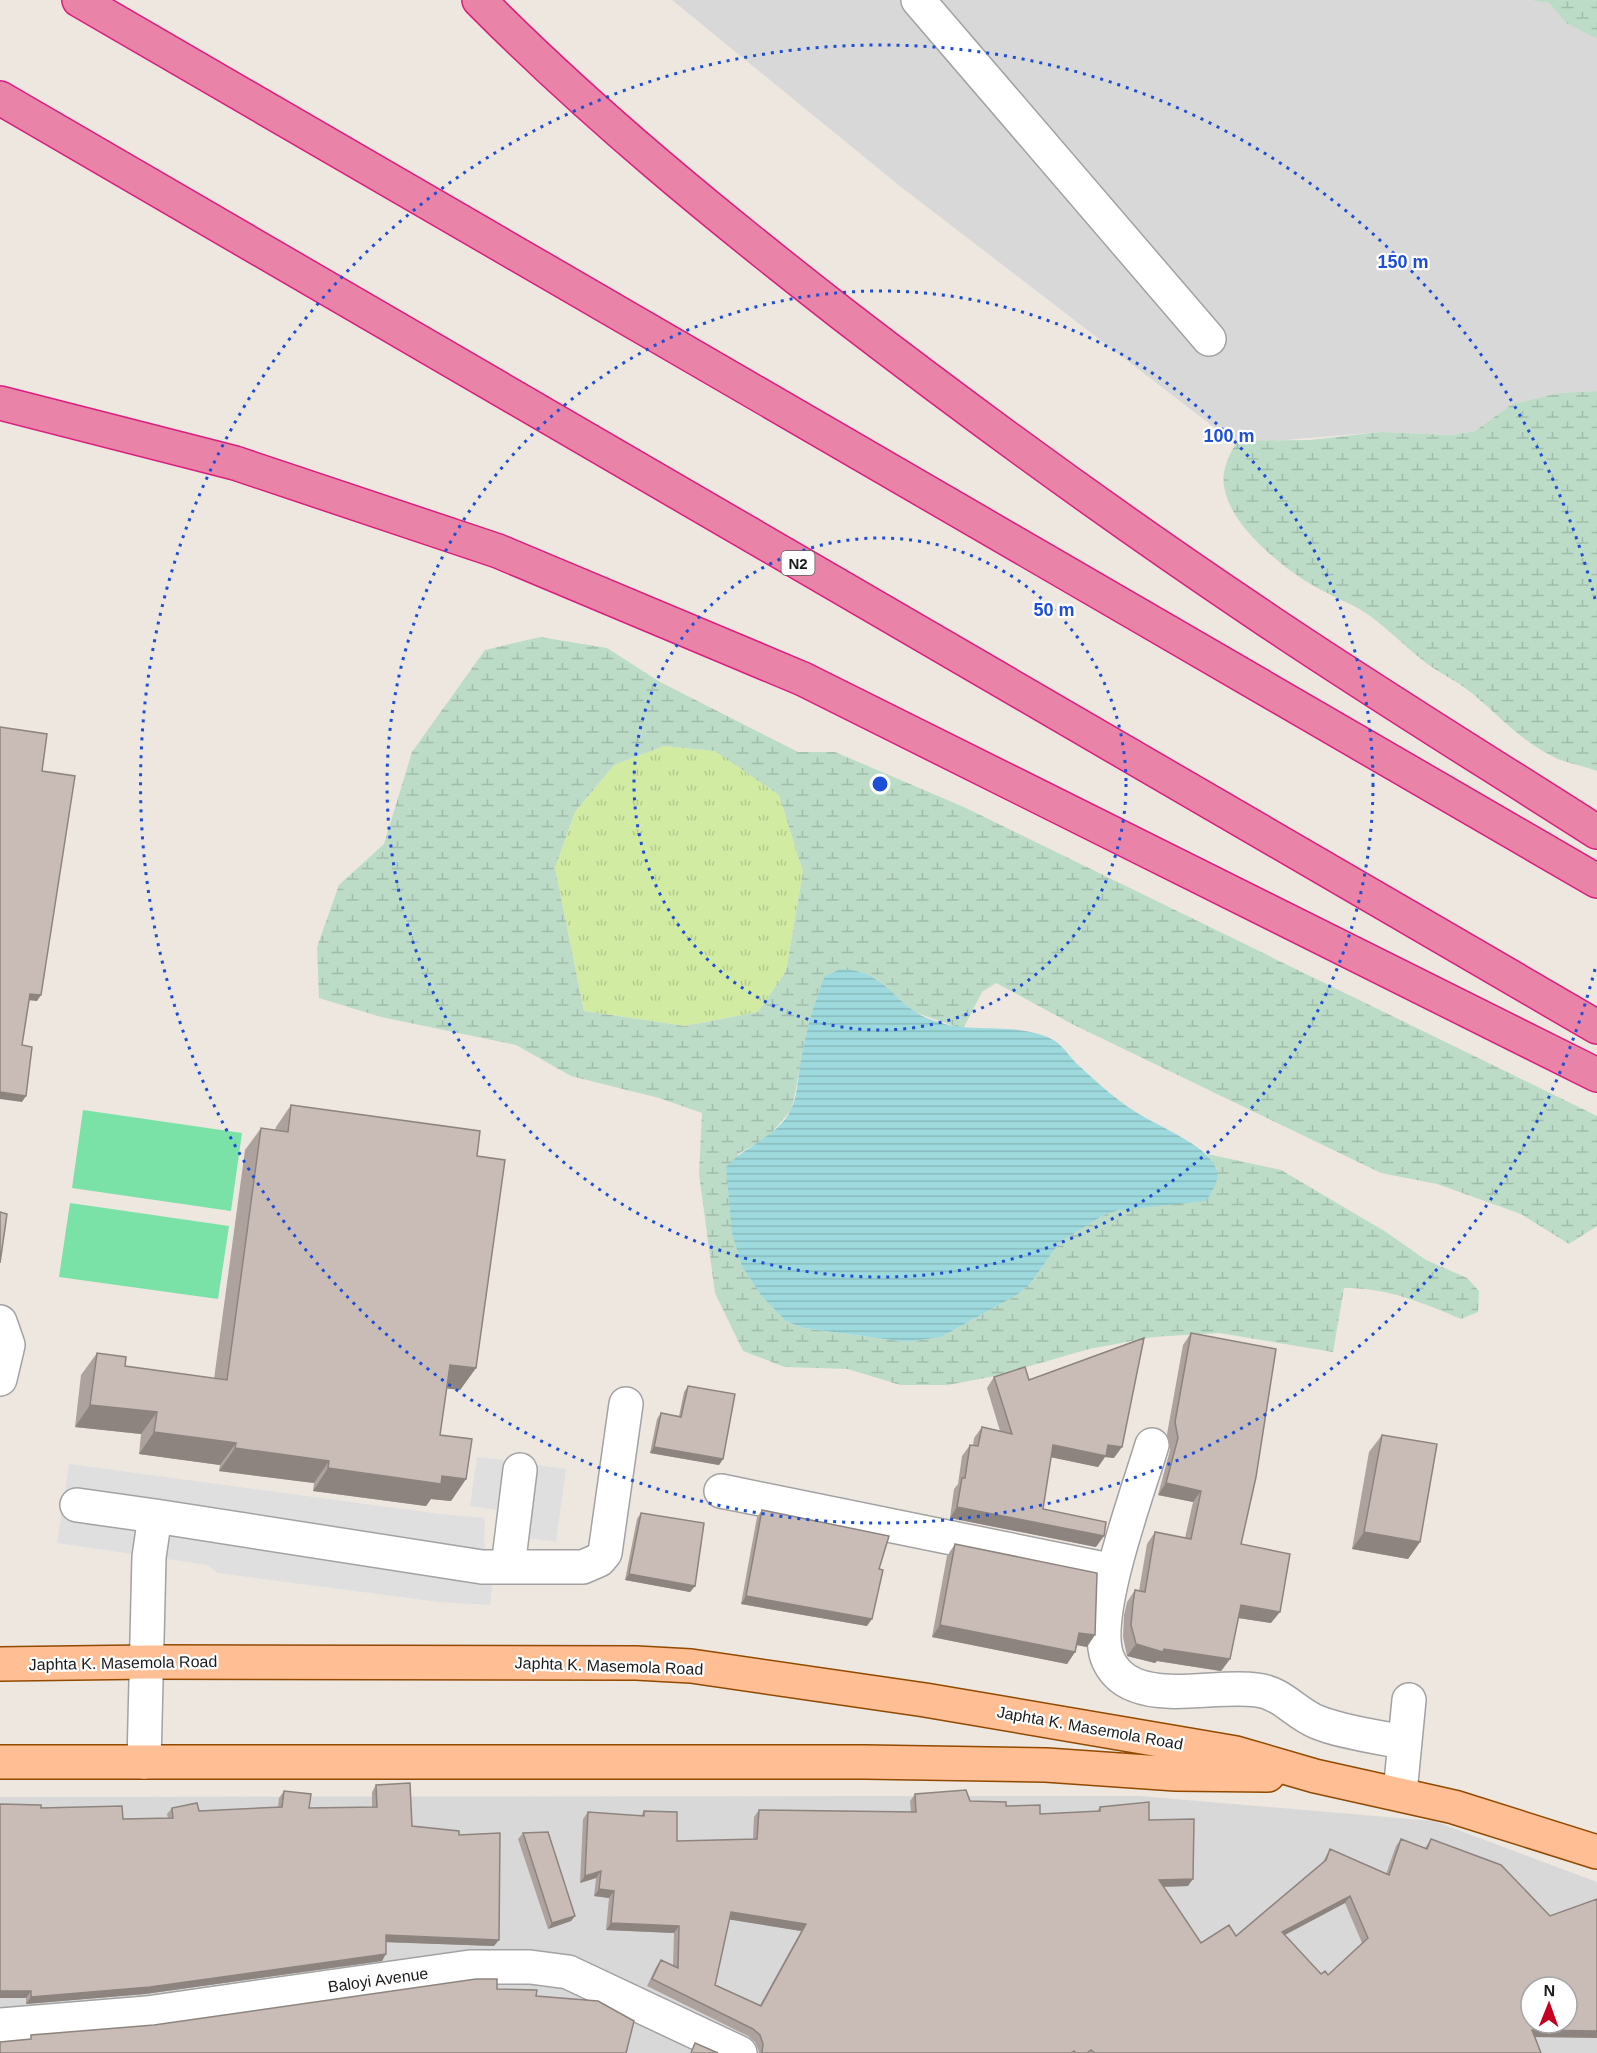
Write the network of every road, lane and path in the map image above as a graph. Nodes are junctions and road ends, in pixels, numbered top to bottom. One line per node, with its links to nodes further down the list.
1 (79, 0): 8 (highway)
2 (479, 0): 7 (highway)
3 (918, 0): 5 (street)
4 (0, 98): 9 (highway, N2)
5 (1209, 339)
6 (0, 403): 10 (highway)
7 (1597, 832)
8 (1597, 881)
9 (1597, 1027)
10 (1597, 1075)
11 (0, 1322): 12 (street)
12 (0, 1379)
13 (626, 1404): 19 (street)
14 (1152, 1445): 20 (street)
15 (520, 1470): 19 (street)
16 (721, 1491): 20 (street)
17 (77, 1505): 18 (street)
18 (155, 1516): 19 (street); 21 (street)
19 (508, 1567)
20 (1114, 1571): 24 (street)
21 (148, 1662): 22 (main road, Japhta K. Masemola Road); 26 (street); 27 (main road, Japhta K. Masemola Road)
22 (0, 1664)
23 (1409, 1700): 24 (street)
24 (1405, 1743): 28 (street)
25 (0, 1762): 26 (main road, Japhta K. Masemola Road)
26 (144, 1762): 27 (main road, Japhta K. Masemola Road)
27 (1315, 1776): 28 (main road, Japhta K. Masemola Road)
28 (1400, 1793): 29 (main road, Japhta K. Masemola Road)
29 (1597, 1852)
30 (0, 2025): 31 (street, Baloyi Avenue)
31 (740, 2053)

